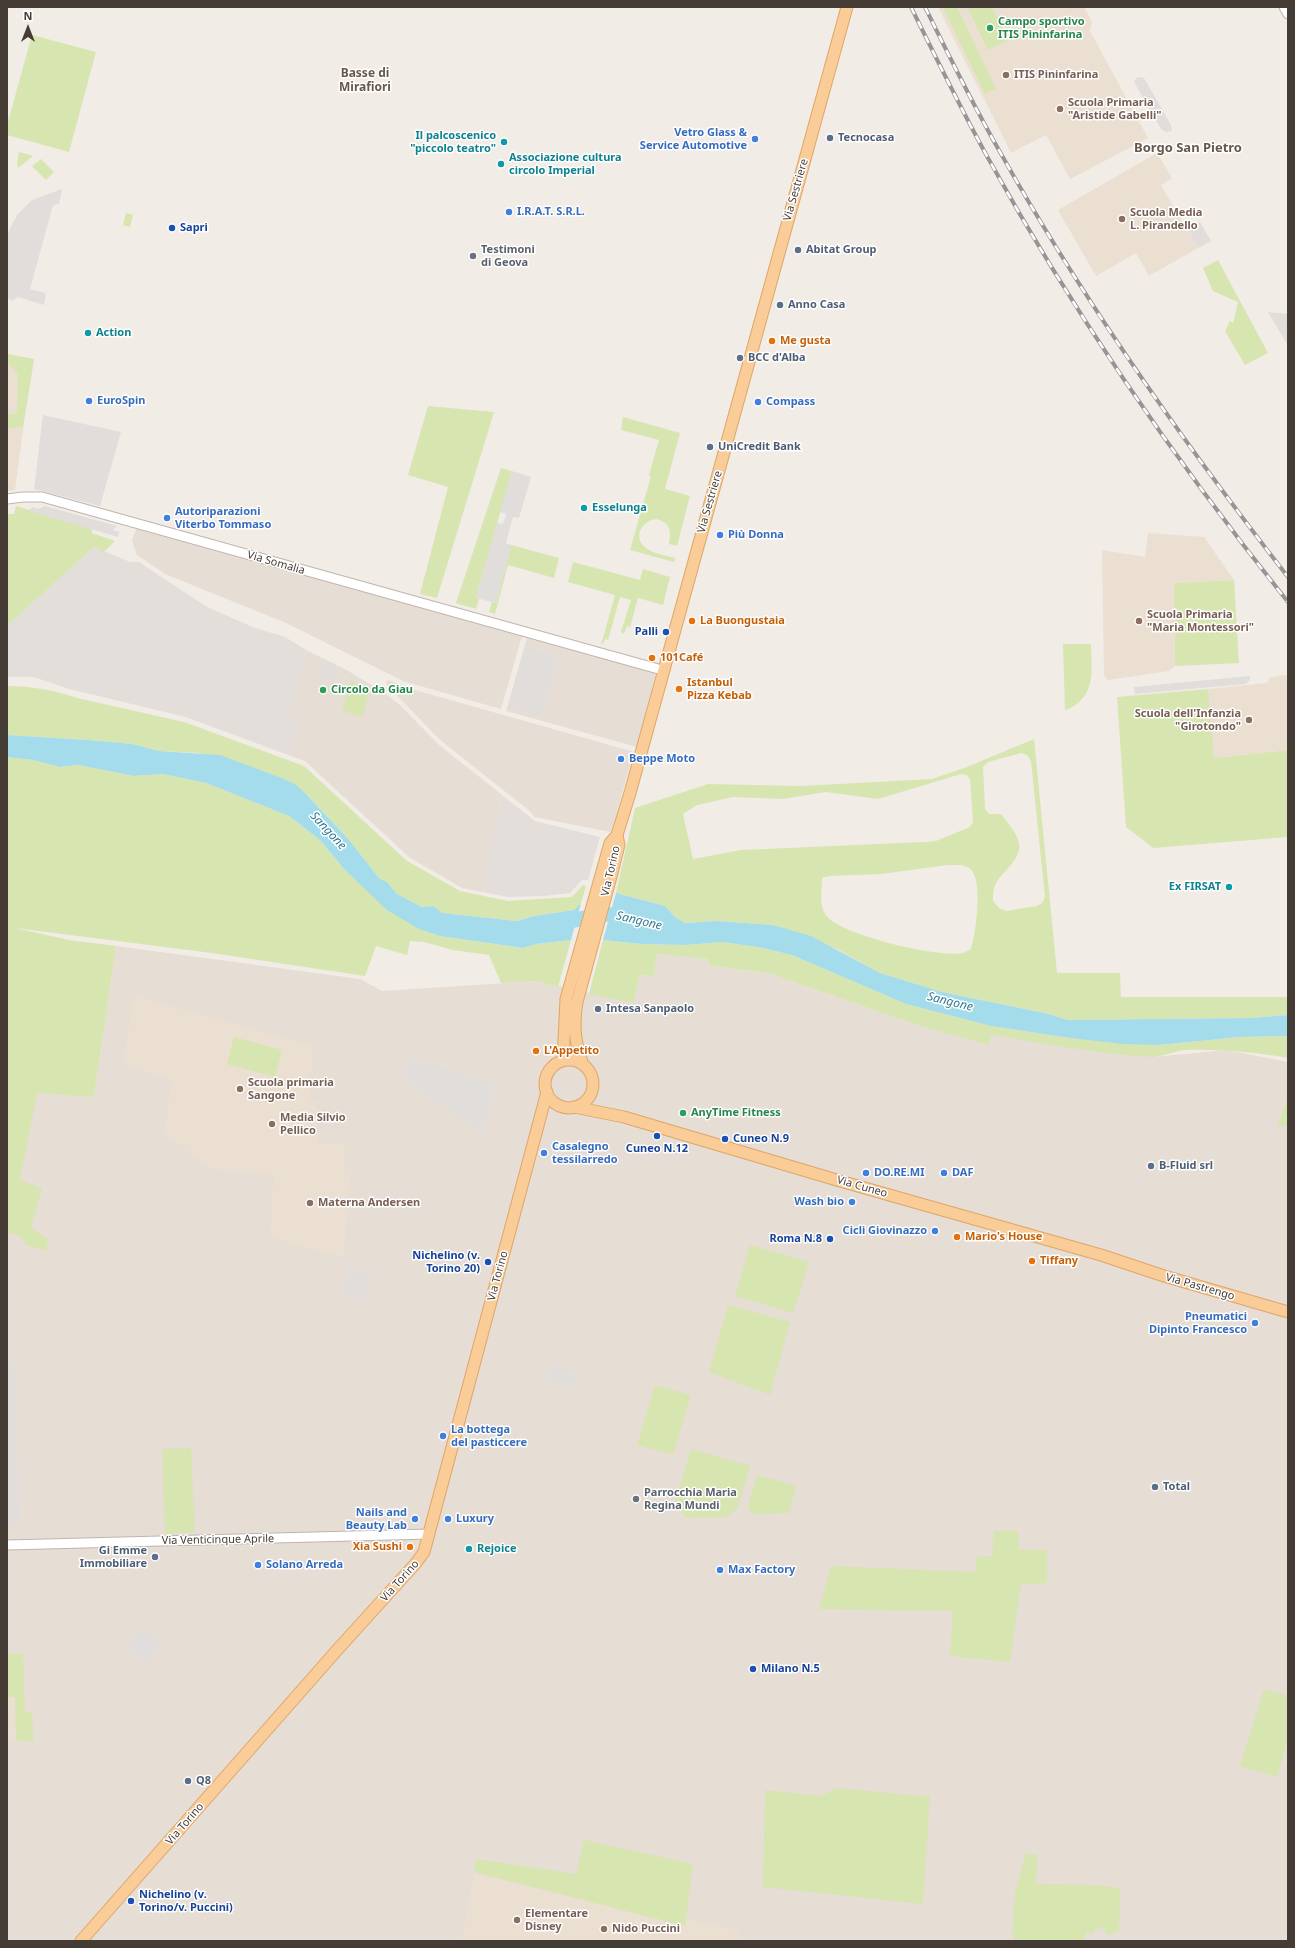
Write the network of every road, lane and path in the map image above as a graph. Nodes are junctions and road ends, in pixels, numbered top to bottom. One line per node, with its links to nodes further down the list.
1 (847, 7): 5 (main road, Via Sestriere)
2 (1284, 7): 3 (street)
3 (1288, 14)
4 (7, 499): 5 (street, Via Somalia)
5 (662, 670): 6 (main road, Via Sestriere)
6 (617, 835): 7 (main road, Via Torino)
7 (576, 984): 8 (main road, Via Torino); 9 (main road, Via Torino)
8 (563, 1061): 9 (main road); 10 (main road)
9 (583, 1066): 11 (main road)
10 (546, 1094): 12 (main road); 15 (main road, Via Torino)
11 (591, 1094): 13 (main road); 14 (main road)
12 (555, 1104): 13 (main road); 15 (main road)
13 (574, 1107): 14 (main road)
14 (612, 1113): 16 (main road, Via Cuneo)
15 (538, 1124): 18 (main road, Via Torino)
16 (1112, 1258): 17 (main road, Via Pastrengo)
17 (1288, 1312)
18 (428, 1534): 19 (street, Via Venticinque Aprile); 20 (main road, Via Torino)
19 (7, 1545)
20 (81, 1941)

